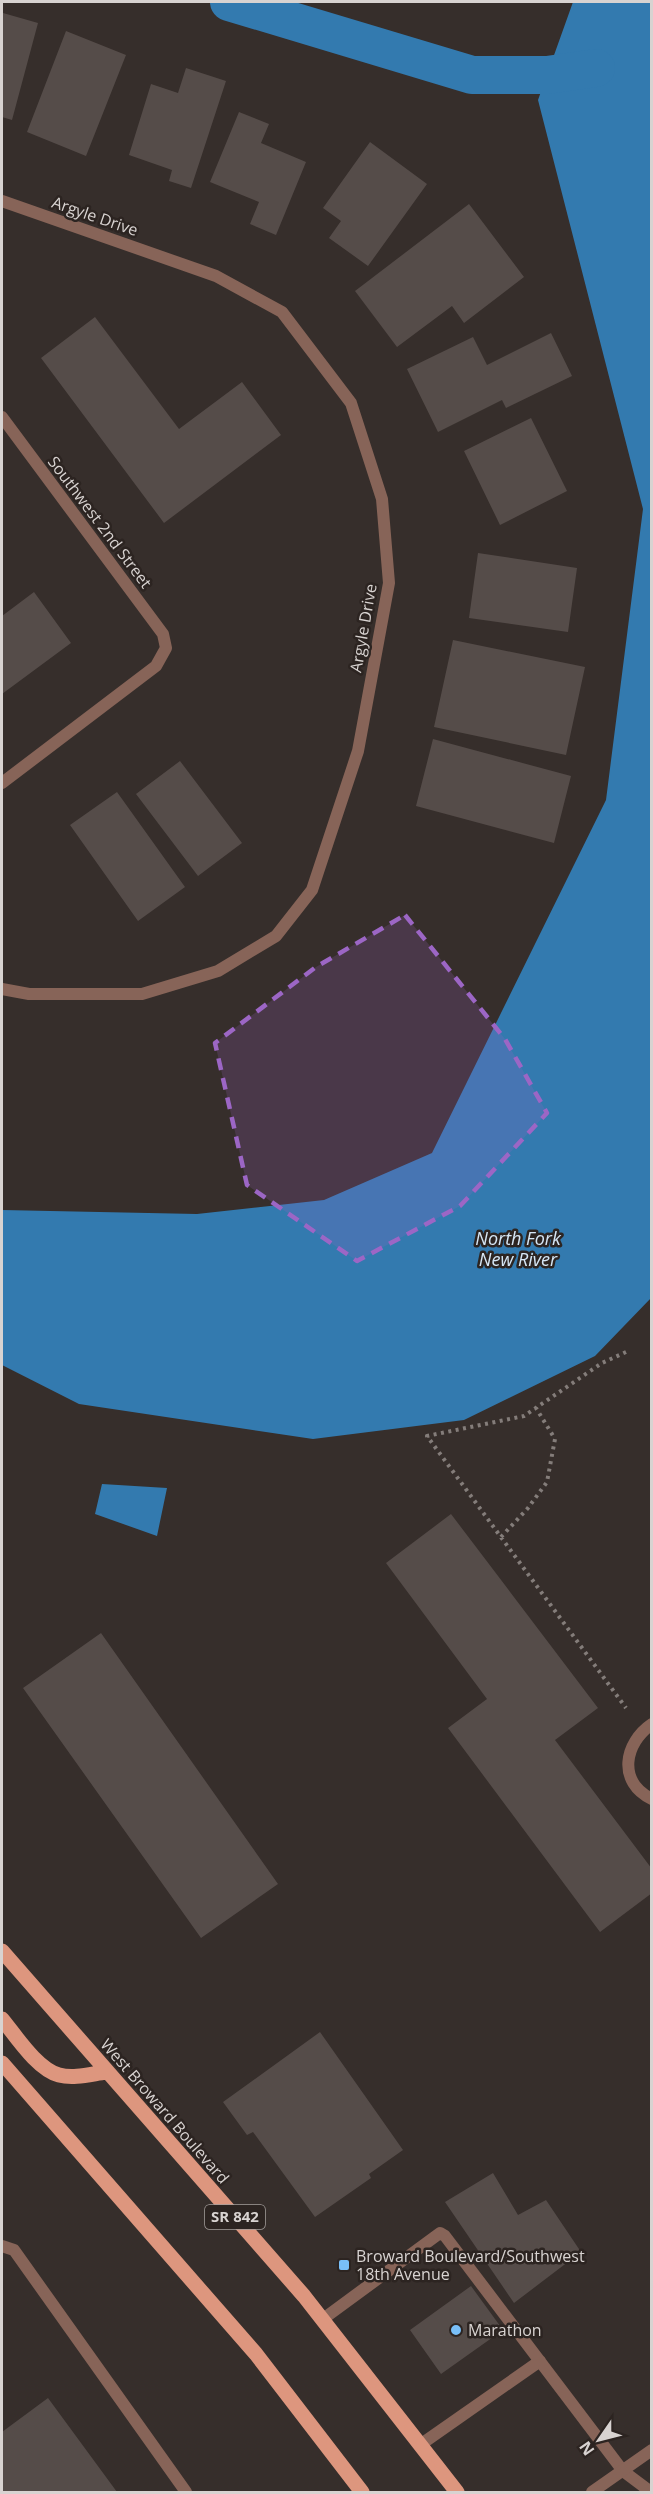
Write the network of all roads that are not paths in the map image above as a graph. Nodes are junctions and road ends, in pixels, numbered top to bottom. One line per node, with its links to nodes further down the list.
1 (2, 201): 4 (street, Argyle Drive)
2 (2, 417): 3 (street, Southwest 2nd Street)
3 (2, 783)
4 (2, 989)
5 (651, 1724): 6 (street)
6 (651, 1799)
7 (2, 1951): 10 (main road, West Broward Boulevard / SR 842)
8 (2, 2019): 10 (main road)
9 (2, 2063): 18 (main road)
10 (106, 2072): 12 (main road, West Broward Boulevard / SR 842)
11 (2, 2246): 17 (street)
12 (322, 2319): 13 (street); 14 (main road, West Broward Boulevard / SR 842)
13 (540, 2361): 14 (street); 16 (street)
14 (420, 2445): 19 (main road, West Broward Boulevard / SR 842)
15 (651, 2451): 16 (street)
16 (623, 2470): 20 (street); 21 (street)
17 (186, 2493)
18 (362, 2493)
19 (457, 2493)
20 (592, 2493)
21 (651, 2493)

